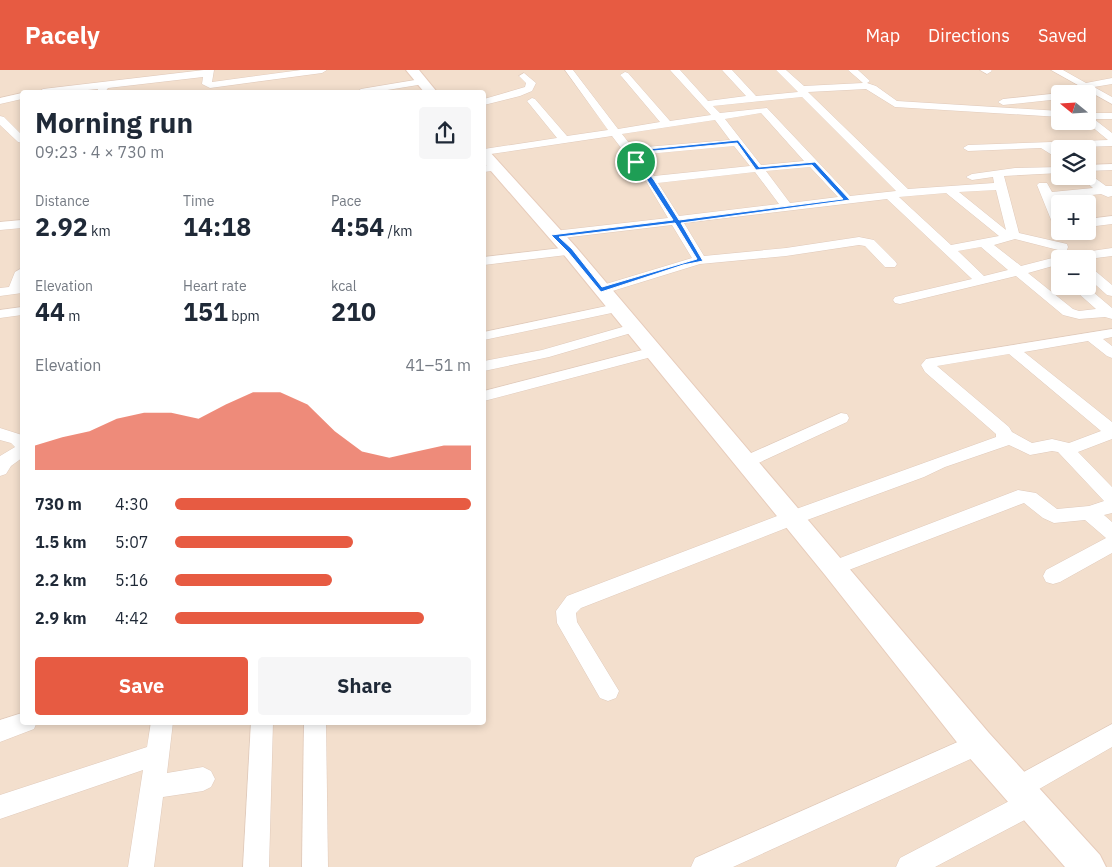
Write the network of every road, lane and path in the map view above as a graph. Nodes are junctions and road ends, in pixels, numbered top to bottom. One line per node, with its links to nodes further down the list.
1 (126, 70): 18 (street)
2 (322, 70): 11 (street)
3 (412, 70): 17 (main road)
4 (675, 70): 34 (street)
5 (727, 70): 29 (street)
6 (781, 70): 25 (street)
7 (853, 70): 15 (street)
8 (1056, 70): 19 (street)
9 (569, 71): 43 (street)
10 (209, 72): 11 (street); 12 (street)
11 (277, 73)
12 (157, 74): 18 (street)
13 (625, 75): 41 (street)
14 (524, 76): 33 (street)
15 (865, 81)
16 (1112, 81): 20 (street)
17 (421, 82): 23 (street); 24 (main road)
18 (124, 83): 21 (street)
19 (1078, 85)
20 (1096, 87)
21 (102, 89): 22 (street)
22 (82, 90)
23 (373, 90)
24 (429, 90)
25 (803, 92): 29 (street); 35 (street); 66 (street)
26 (1096, 93): 32 (street)
27 (20, 96): 30 (street)
28 (1051, 97): 35 (street)
29 (752, 99): 34 (street)
30 (0, 101)
31 (532, 101): 47 (street)
32 (1112, 101)
33 (486, 102)
34 (706, 104): 37 (street)
35 (965, 107): 36 (street)
36 (1051, 113)
37 (718, 116): 41 (street); 48 (street); 55 (street)
38 (1112, 116): 39 (street)
39 (1096, 117)
40 (0, 119): 44 (street)
41 (667, 124): 43 (street)
42 (1096, 125): 46 (street)
43 (615, 132): 47 (street); 53 (street)
44 (19, 137): 45 (street)
45 (0, 138)
46 (1112, 138)
47 (564, 140): 54 (street)
48 (738, 142): 53 (street); 58 (street)
49 (1112, 143): 50 (street)
50 (1043, 145): 51 (street); 52 (street)
51 (968, 148)
52 (1051, 151)
53 (630, 152): 61 (street)
54 (487, 160): 78 (main road)
55 (813, 163): 58 (street); 69 (street)
56 (1112, 167): 57 (street)
57 (1096, 168)
58 (757, 169): 61 (street); 71 (street)
59 (1051, 170): 60 (street)
60 (1039, 171): 62 (street); 68 (street)
61 (651, 180): 73 (street)
62 (999, 180): 64 (street); 77 (street)
63 (1096, 183): 65 (street)
64 (949, 190): 66 (street); 77 (street)
65 (1109, 192): 68 (street)
66 (905, 193): 67 (street)
67 (890, 196): 69 (street); 80 (street)
68 (1047, 196): 70 (street)
69 (847, 200): 71 (street)
70 (1051, 206)
71 (788, 208): 73 (street)
72 (1112, 220): 74 (street)
73 (677, 222): 78 (street); 84 (street)
74 (1096, 222)
75 (20, 224): 76 (street)
76 (0, 226)
77 (1011, 236): 79 (street); 82 (street)
78 (562, 243): 85 (street); 95 (main road)
79 (984, 243): 80 (street); 88 (street)
80 (948, 249): 90 (street)
81 (1112, 252): 83 (street)
82 (1051, 253)
83 (1096, 254)
84 (700, 260): 87 (street); 95 (street)
85 (486, 261)
86 (1051, 262): 88 (street)
87 (890, 264)
88 (1018, 272): 90 (street); 98 (street)
89 (1096, 278): 92 (street)
90 (982, 281): 96 (street)
91 (19, 289): 93 (street)
92 (1110, 289)
93 (0, 292)
94 (1088, 295): 98 (street)
95 (608, 299): 100 (main road); 102 (street)
96 (900, 300)
97 (20, 311): 99 (street)
98 (1110, 313)
99 (0, 314)
100 (634, 328): 105 (main road); 107 (street)
101 (1112, 333): 103 (street)
102 (486, 335)
103 (1092, 337): 104 (street); 106 (street)
104 (1012, 349): 110 (street); 112 (street)
105 (654, 352): 108 (street); 116 (main road)
106 (1112, 353)
107 (486, 366)
108 (486, 395)
109 (842, 418): 116 (street)
110 (1112, 432): 114 (street)
111 (0, 434): 113 (street)
112 (1005, 436): 114 (street); 121 (street)
113 (20, 442)
114 (1067, 450): 118 (street)
115 (20, 451): 117 (street)
116 (746, 462): 121 (main road)
117 (0, 470)
118 (1112, 498)
119 (1112, 506): 120 (street)
120 (1089, 513): 122 (street); 124 (street)
121 (792, 518): 124 (main road); 126 (street)
122 (1112, 533)
123 (1112, 544): 125 (street)
124 (834, 568): 133 (main road)
125 (1053, 576)
126 (608, 691)
127 (20, 724): 131 (street)
128 (162, 725): 134 (street)
129 (262, 725): 140 (street)
130 (315, 725): 141 (street)
131 (0, 731)
132 (1112, 735): 137 (street)
133 (978, 744): 137 (main road); 142 (street)
134 (158, 754): 136 (street); 138 (street)
135 (203, 779): 136 (street)
136 (153, 786): 139 (street)
137 (1024, 796): 143 (street); 144 (main road)
138 (0, 807)
139 (141, 867)
140 (256, 867)
141 (315, 867)
142 (704, 867)
143 (909, 867)
144 (1088, 867)

